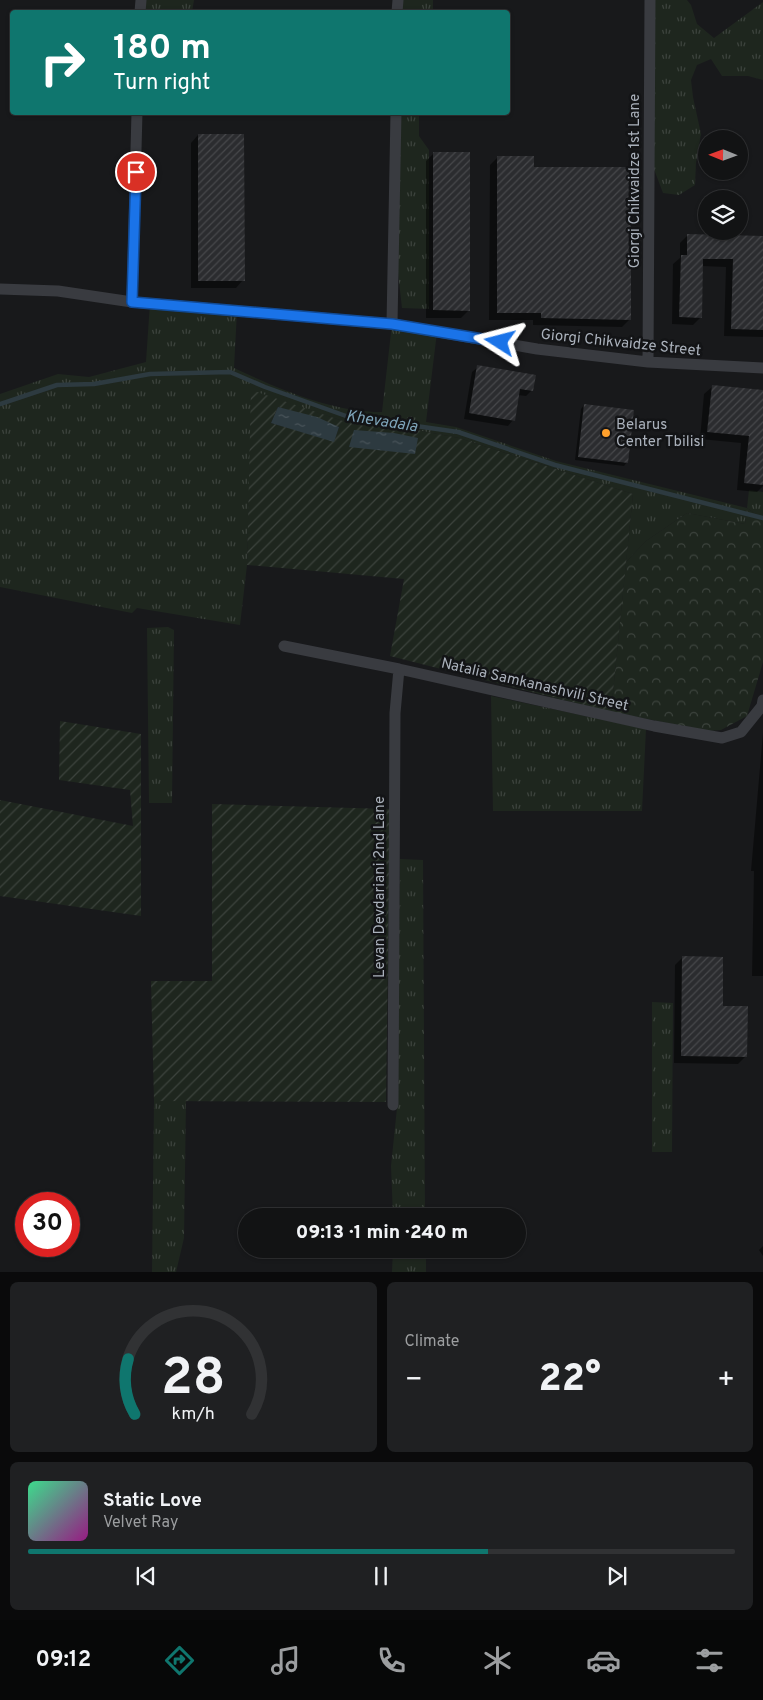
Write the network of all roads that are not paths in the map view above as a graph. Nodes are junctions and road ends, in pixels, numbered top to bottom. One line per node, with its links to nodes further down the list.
1 (650, 0): 7 (street, Giorgi Chikvaidze 1st Lane)
2 (137, 115): 5 (street)
3 (396, 115): 6 (street)
4 (0, 289): 5 (street, Giorgi Chikvaidze Street)
5 (132, 302): 6 (street, Giorgi Chikvaidze Street)
6 (392, 324): 7 (street, Giorgi Chikvaidze Street)
7 (648, 362): 8 (street, Giorgi Chikvaidze Street)
8 (763, 368)
9 (284, 646): 10 (street, Natalia Samkanashvili Street)
10 (399, 669): 11 (street, Natalia Samkanashvili Street); 12 (street, Levan Devdariani 2nd Lane)
11 (763, 700)
12 (393, 1105)

